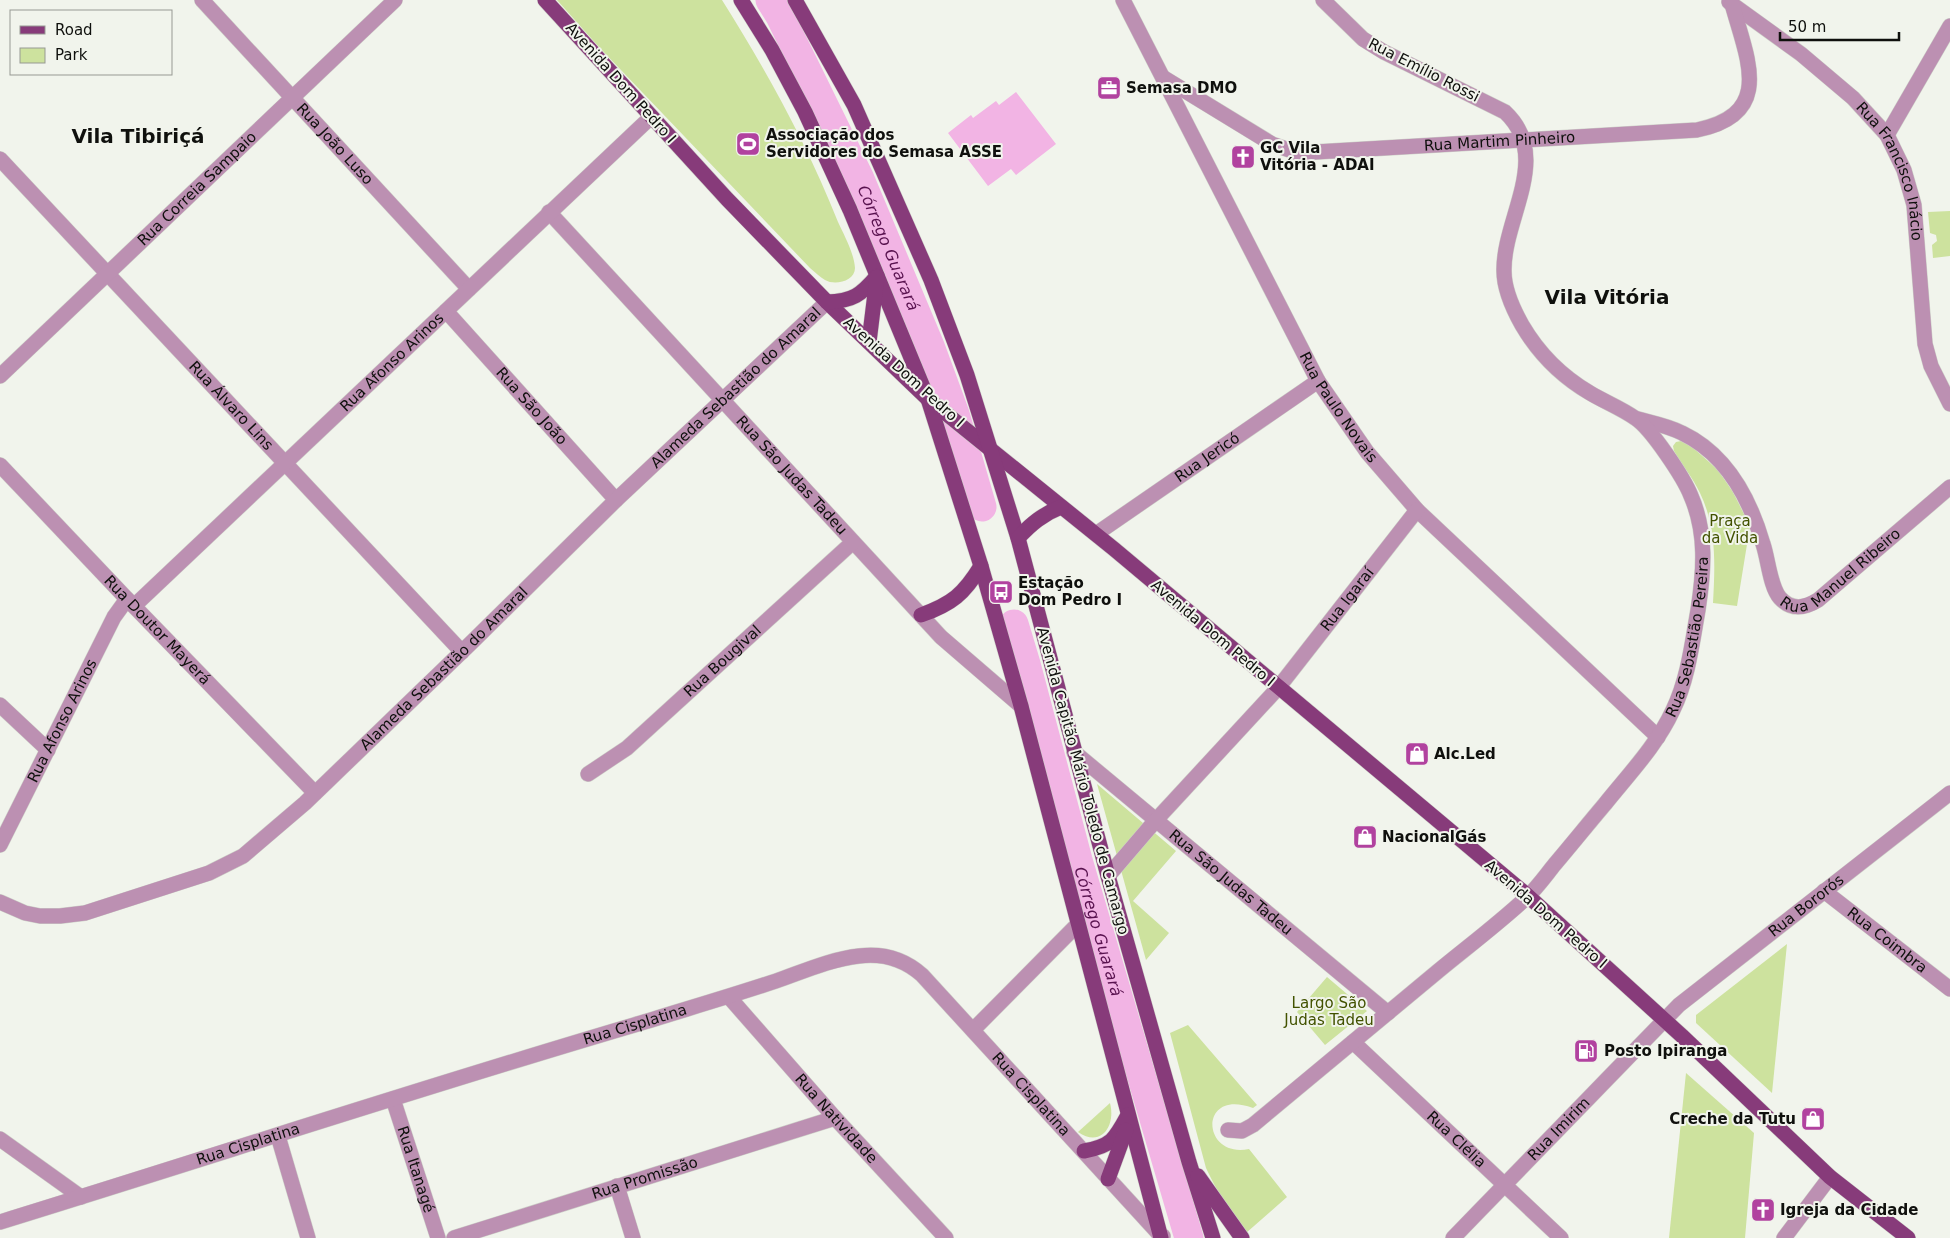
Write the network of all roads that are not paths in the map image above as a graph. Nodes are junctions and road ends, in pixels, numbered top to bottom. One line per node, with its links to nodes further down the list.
1 (202, 0): 11 (street, Rua João Luso)
2 (395, 0): 11 (street, Rua Correia Sampaio)
3 (546, 0): 12 (main road, Avenida Dom Pedro I)
4 (741, 0): 18 (main road)
5 (795, 0): 29 (main road, Avenida Capitão Mário Toledo de Camargo)
6 (1123, 0): 10 (street, Rua Paulo Novais)
7 (1323, 0): 14 (street, Rua Emílio Rossi)
8 (1729, 2): 13 (street, Rua Francisco Inácio); 14 (street, Rua Martim Pinheiro)
9 (1950, 26): 13 (street)
10 (1162, 78): 14 (street, Rua Martim Pinheiro); 24 (street, Rua Paulo Novais)
11 (293, 97): 17 (street, Rua Correia Sampaio); 19 (street, Rua João Luso)
12 (651, 118): 16 (street, Rua Afonso Arinos); 20 (main road, Avenida Dom Pedro I)
13 (1887, 135): 27 (street, Rua Francisco Inácio)
14 (1524, 140): 28 (street, Rua Sebastião Pereira)
15 (0, 159): 17 (street, Rua Álvaro Lins)
16 (549, 212): 19 (street, Rua Afonso Arinos); 26 (street, Rua São Judas Tadeu)
17 (108, 274): 23 (street, Rua Correia Sampaio); 30 (street, Rua Álvaro Lins)
18 (877, 276): 20 (main road); 22 (main road); 25 (main road)
19 (469, 288): 21 (street, Rua Afonso Arinos)
20 (827, 302): 22 (main road, Avenida Dom Pedro I); 26 (street, Alameda Sebastião do Amaral)
21 (446, 311): 30 (street, Rua Afonso Arinos); 33 (street, Rua São João)
22 (869, 342): 25 (main road, Avenida Dom Pedro I)
23 (0, 376)
24 (1318, 381): 35 (street, Rua Paulo Novais); 36 (street, Rua Jericó)
25 (928, 399): 29 (main road, Avenida Dom Pedro I); 39 (main road)
26 (724, 400): 33 (street, Alameda Sebastião do Amaral); 38 (street, Rua São Judas Tadeu)
27 (1950, 404)
28 (1638, 419): 32 (street, Rua Manuel Ribeiro); 46 (street, Rua Sebastião Pereira)
29 (990, 449): 34 (main road, Avenida Dom Pedro I); 37 (main road, Avenida Capitão Mário Toledo de Camargo)
30 (285, 463): 40 (street, Rua Afonso Arinos); 42 (street, Rua Álvaro Lins)
31 (0, 465): 40 (street, Rua Doutor Mayerá)
32 (1950, 487)
33 (616, 500): 42 (street, Alameda Sebastião do Amaral)
34 (1061, 507): 36 (main road, Avenida Dom Pedro I); 37 (main road)
35 (1417, 510): 43 (street, Rua Igaraí); 46 (street, Rua Paulo Novais)
36 (1096, 534): 43 (main road, Avenida Dom Pedro I)
37 (1018, 538): 48 (main road, Avenida Capitão Mário Toledo de Camargo)
38 (853, 542): 41 (street, Rua São Judas Tadeu); 49 (street, Rua Bougival)
39 (981, 566): 41 (main road); 45 (main road)
40 (130, 603): 47 (street, Rua Afonso Arinos); 50 (street, Rua Doutor Mayerá)
41 (921, 615): 45 (street, Rua São Judas Tadeu)
42 (462, 652): 50 (street, Alameda Sebastião do Amaral)
43 (1278, 688): 52 (street, Rua Igaraí); 56 (main road, Avenida Dom Pedro I)
44 (0, 705): 47 (street)
45 (1021, 706): 58 (main road)
46 (1658, 737): 56 (street, Rua Sebastião Pereira)
47 (48, 750): 53 (street, Rua Afonso Arinos)
48 (1074, 752): 52 (street, Rua São Judas Tadeu); 54 (main road, Avenida Capitão Mário Toledo de Camargo)
49 (588, 774)
50 (315, 793): 57 (street, Alameda Sebastião do Amaral)
51 (1949, 795): 55 (street, Rua Bororós)
52 (1156, 820): 54 (street, Rua Igaraí); 61 (street, Rua São Judas Tadeu)
53 (0, 846)
54 (1108, 876): 72 (main road, Avenida Capitão Mário Toledo de Camargo)
55 (1824, 891): 59 (street, Rua Coimbra); 62 (street, Rua Bororós)
56 (1528, 896): 61 (street, Rua Sebastião Pereira); 62 (main road, Avenida Dom Pedro I)
57 (0, 902)
58 (1078, 924): 63 (street); 67 (main road)
59 (1950, 989)
60 (729, 997): 63 (street, Rua Cisplatina); 65 (street, Rua Cisplatina); 66 (street, Rua Natividade)
61 (1388, 1013): 64 (street, Rua Sebastião Pereira)
62 (1664, 1020): 73 (main road, Avenida Dom Pedro I); 75 (street, Rua Imirim)
63 (973, 1030): 71 (street, Rua Cisplatina)
64 (1353, 1042): 68 (street, Rua Sebastião Pereira); 75 (street, Rua Clélia)
65 (393, 1100): 69 (street, Rua Cisplatina); 81 (street, Rua Itanagé)
66 (835, 1118): 76 (street, Rua Promissão); 84 (street, Rua Natividade)
67 (1129, 1118): 71 (main road); 74 (main road); 79 (main road)
68 (1228, 1130)
69 (278, 1136): 77 (street, Rua Cisplatina); 80 (street)
70 (0, 1139): 77 (street)
71 (1084, 1151): 74 (street, Rua Cisplatina)
72 (1189, 1162): 85 (main road, Avenida Capitão Mário Toledo de Camargo); 86 (main road)
73 (1830, 1177): 89 (street); 90 (main road, Avenida Dom Pedro I)
74 (1108, 1179): 79 (street, Rua Cisplatina)
75 (1504, 1185): 87 (street, Rua Imirim); 88 (street, Rua Clélia)
76 (617, 1186): 82 (street, Rua Promissão); 83 (street)
77 (81, 1197): 78 (street, Rua Cisplatina)
78 (0, 1222)
79 (1163, 1237)
80 (308, 1238)
81 (438, 1238)
82 (454, 1238)
83 (634, 1238)
84 (946, 1238)
85 (1213, 1238)
86 (1242, 1238)
87 (1453, 1238)
88 (1561, 1238)
89 (1784, 1238)
90 (1908, 1238)

